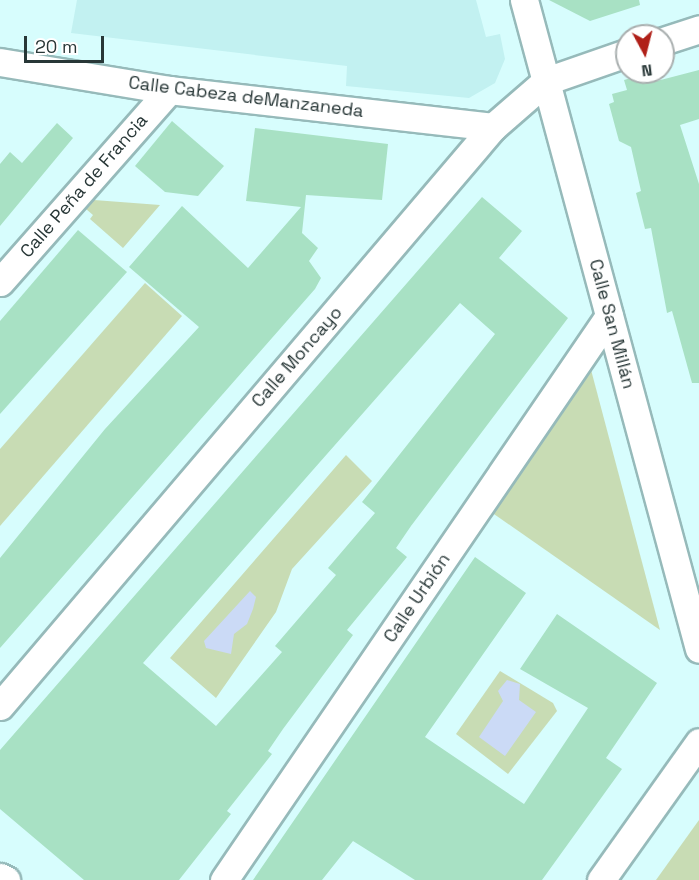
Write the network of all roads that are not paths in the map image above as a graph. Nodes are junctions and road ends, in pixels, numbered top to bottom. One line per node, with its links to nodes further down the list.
1 (524, 0): 6 (street, Calle San Millán)
2 (699, 28): 3 (street)
3 (675, 37)
4 (615, 57): 6 (street, Calle Moncayo)
5 (0, 62): 7 (street, Calle Cabeza deManzaneda)
6 (546, 81): 8 (street, Calle Moncayo); 10 (street, Calle San Millán)
7 (169, 90): 8 (street, Calle Cabeza deManzaneda); 9 (street, Calle Peña de Francia)
8 (493, 127): 12 (street, Calle Moncayo)
9 (0, 282)
10 (609, 316): 11 (street, Calle San Millán); 16 (street, Calle Urbión)
11 (699, 649)
12 (0, 706)
13 (699, 742): 17 (street)
14 (0, 877): 15 (street)
15 (6, 880)
16 (224, 880)
17 (601, 880)

